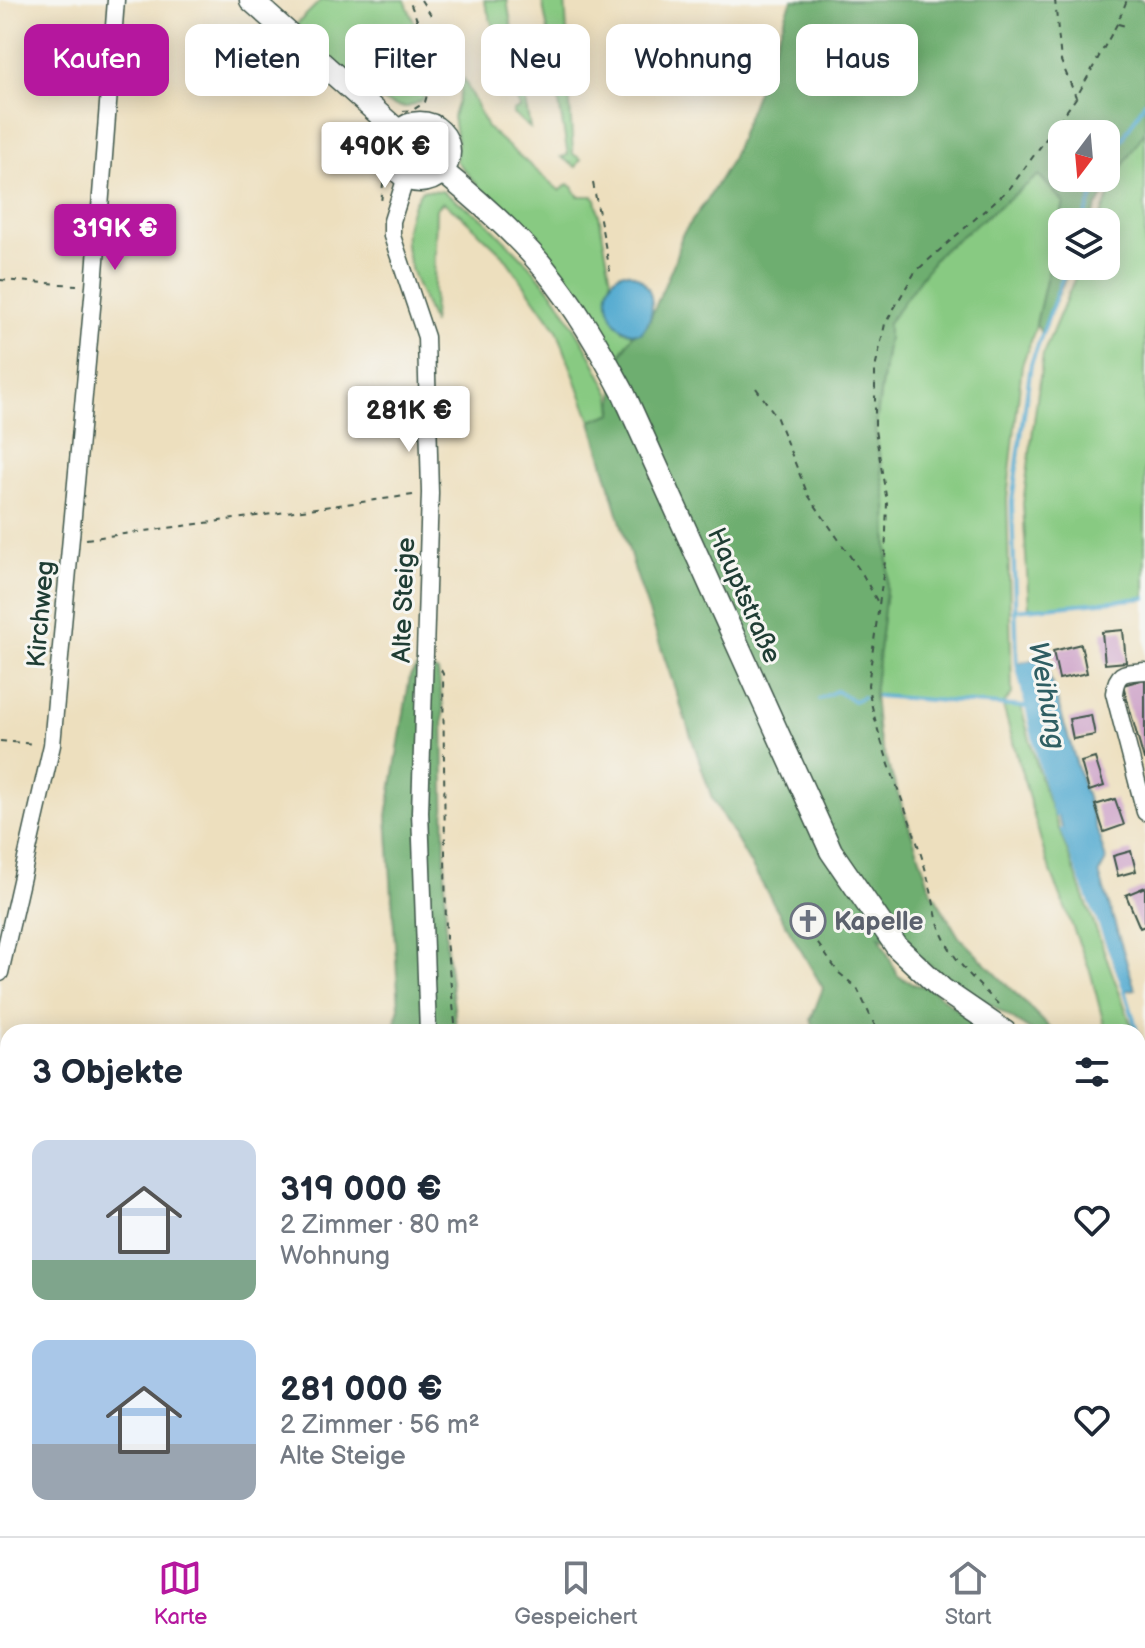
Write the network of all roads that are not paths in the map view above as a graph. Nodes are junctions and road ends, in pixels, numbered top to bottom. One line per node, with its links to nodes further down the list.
1 (116, 0): 9 (street, Kirchweg)
2 (251, 0): 3 (main road)
3 (385, 128): 4 (main road); 5 (main road)
4 (442, 171): 5 (main road); 11 (main road, Hauptstraße)
5 (406, 177): 10 (street, Alte Steige)
6 (1145, 671): 7 (street)
7 (1141, 781): 8 (street)
8 (1145, 812)
9 (0, 973)
10 (428, 1024)
11 (993, 1024)

